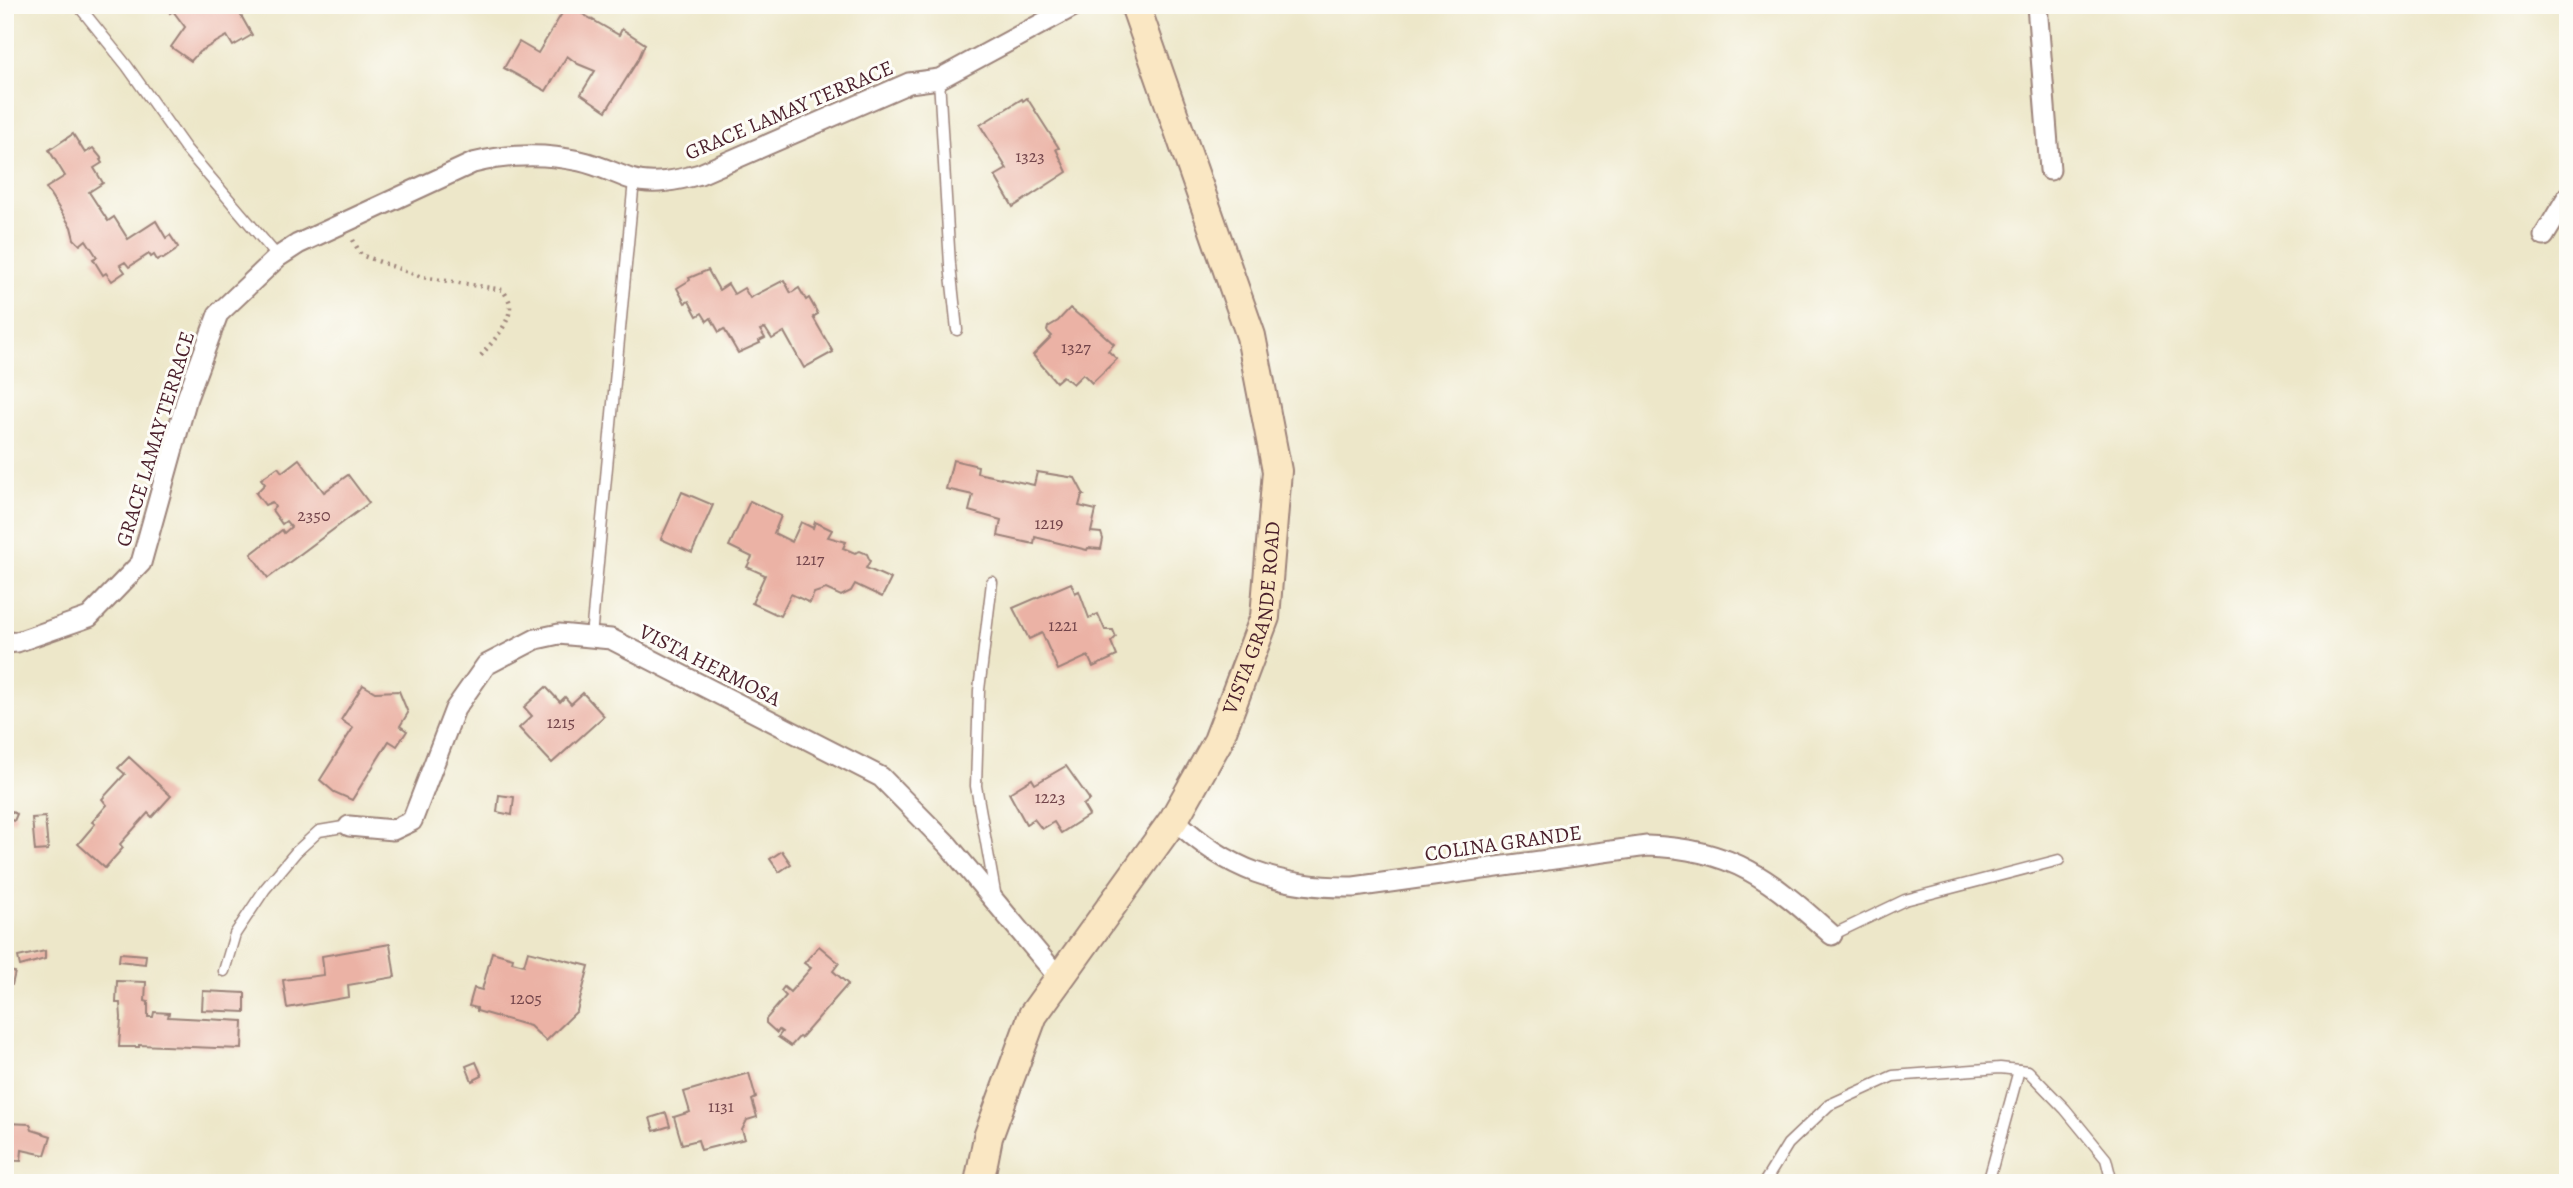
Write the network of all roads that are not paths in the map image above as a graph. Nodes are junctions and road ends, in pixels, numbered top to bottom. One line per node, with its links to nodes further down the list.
1 (78, 5): 10 (lane)
2 (1076, 5): 5 (street, GRACE LAMAY TERRACE)
3 (1135, 5): 15 (street, VISTA GRANDE ROAD)
4 (2037, 5): 6 (street)
5 (939, 79): 7 (street, GRACE LAMAY TERRACE); 11 (lane)
6 (2050, 170)
7 (634, 180): 10 (street, GRACE LAMAY TERRACE); 13 (lane)
8 (2568, 196): 9 (street)
9 (2544, 236)
10 (278, 257): 14 (street, GRACE LAMAY TERRACE)
11 (957, 330)
12 (992, 582): 18 (lane)
13 (591, 637): 16 (street, VISTA HERMOSA); 18 (street, VISTA HERMOSA)
14 (5, 643)
15 (1174, 819): 19 (street, COLINA GRANDE); 21 (street, VISTA GRANDE ROAD)
16 (349, 826): 20 (lane)
17 (2059, 860): 19 (lane)
18 (997, 902): 21 (street, VISTA HERMOSA)
19 (1832, 935)
20 (224, 971)
21 (1059, 978): 23 (street, VISTA GRANDE ROAD)
22 (2024, 1071): 24 (lane); 25 (lane); 26 (lane)
23 (979, 1183)
24 (1764, 1183)
25 (1988, 1183)
26 (2112, 1183)

